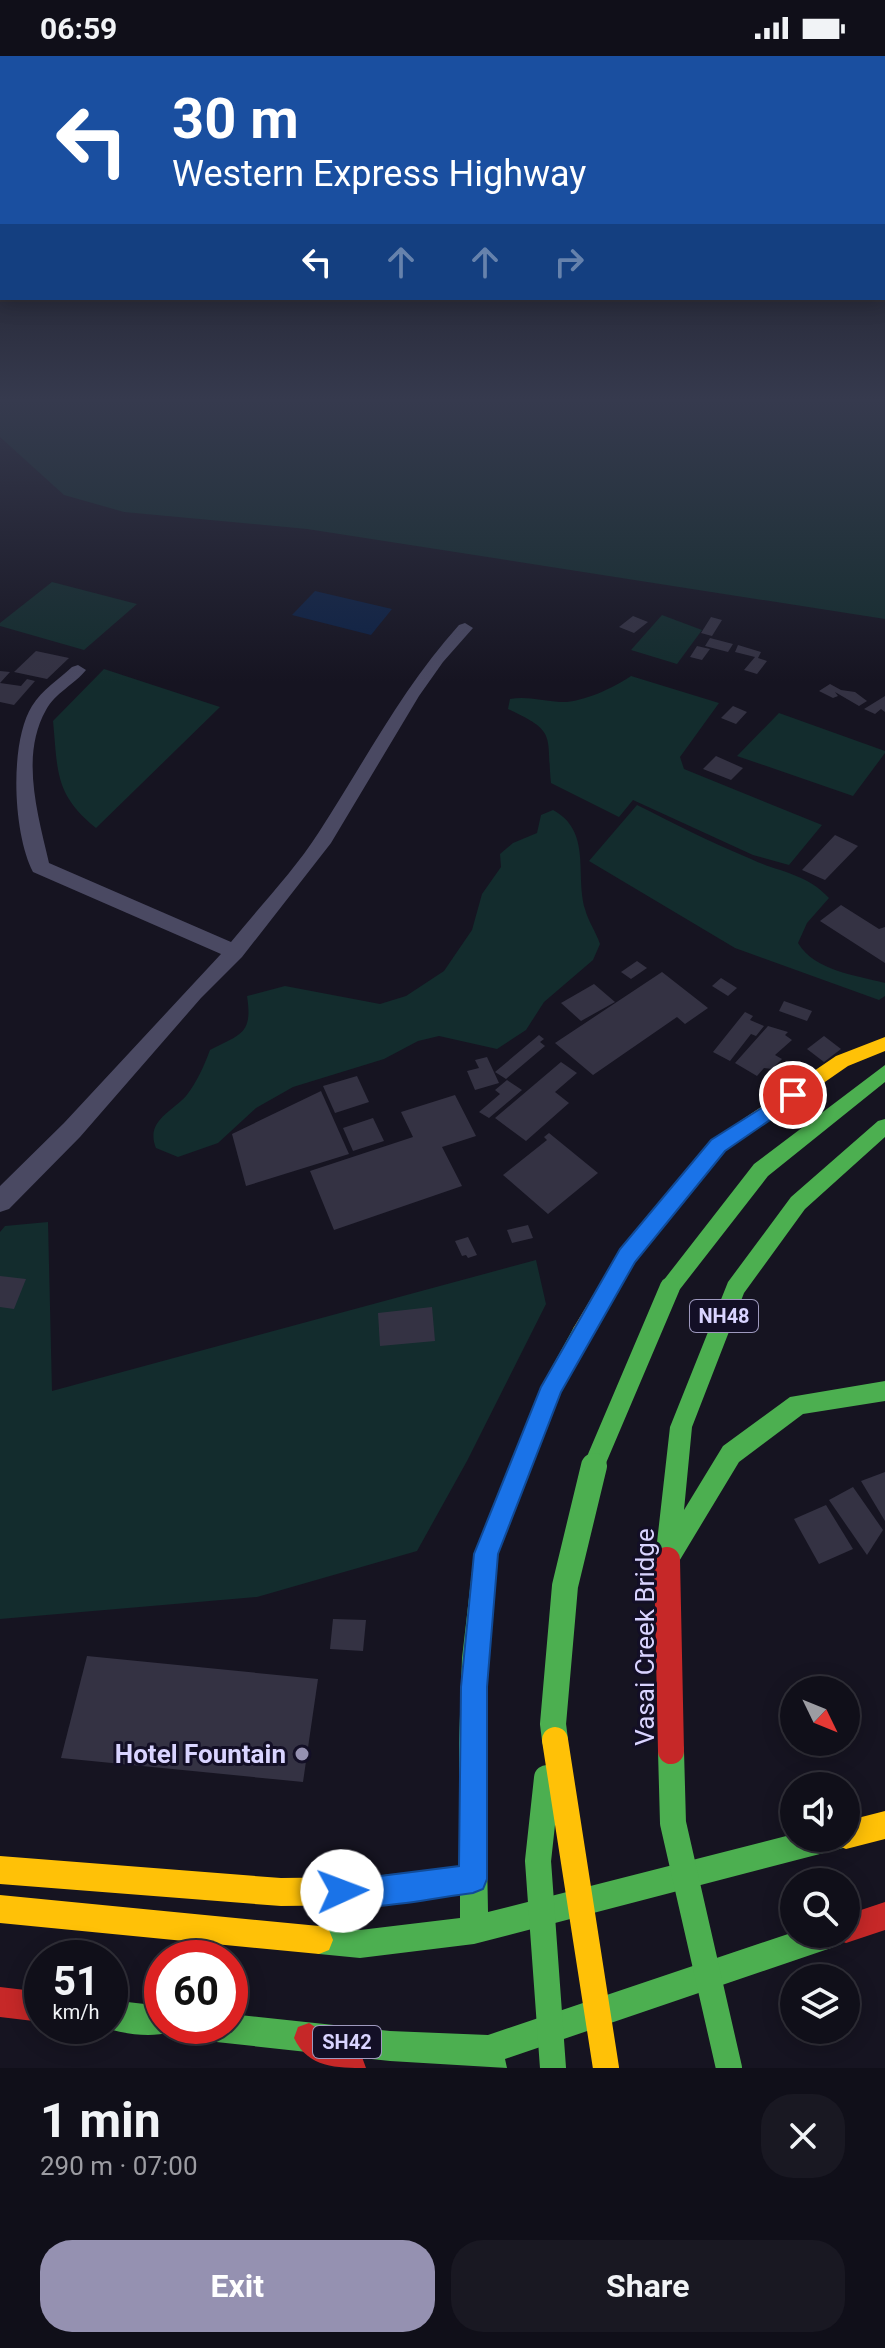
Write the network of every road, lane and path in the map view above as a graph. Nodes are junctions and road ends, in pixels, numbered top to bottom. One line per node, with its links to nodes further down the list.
1 (465, 628): 3 (street)
2 (78, 670): 3 (street)
3 (235, 952): 7 (street)
4 (885, 1044): 15 (main road)
5 (885, 1072): 10 (main road, bridge)
6 (885, 1126): 9 (main road, Vasai Creek Bridge / NH48)
7 (0, 1202)
8 (885, 1391): 9 (main road)
9 (667, 1560): 29 (main road, Vasai Creek Bridge, bridge)
10 (553, 1724): 27 (main road, bridge); 28 (main road, bridge)
11 (885, 1825): 12 (main road)
12 (860, 1831)
13 (780, 1852): 19 (main road)
14 (0, 1870): 15 (main road)
15 (473, 1879): 19 (main road)
16 (0, 1909): 19 (main road)
17 (885, 1916): 18 (main road)
18 (860, 1924)
19 (474, 1930)
20 (793, 1948): 25 (main road)
21 (0, 2002): 22 (main road)
22 (24, 2005)
23 (248, 2031): 24 (main road, SH42)
24 (309, 2038): 25 (main road, SH42); 26 (main road)
25 (490, 2059)
26 (351, 2068)
27 (553, 2068)
28 (606, 2068)
29 (729, 2068)

